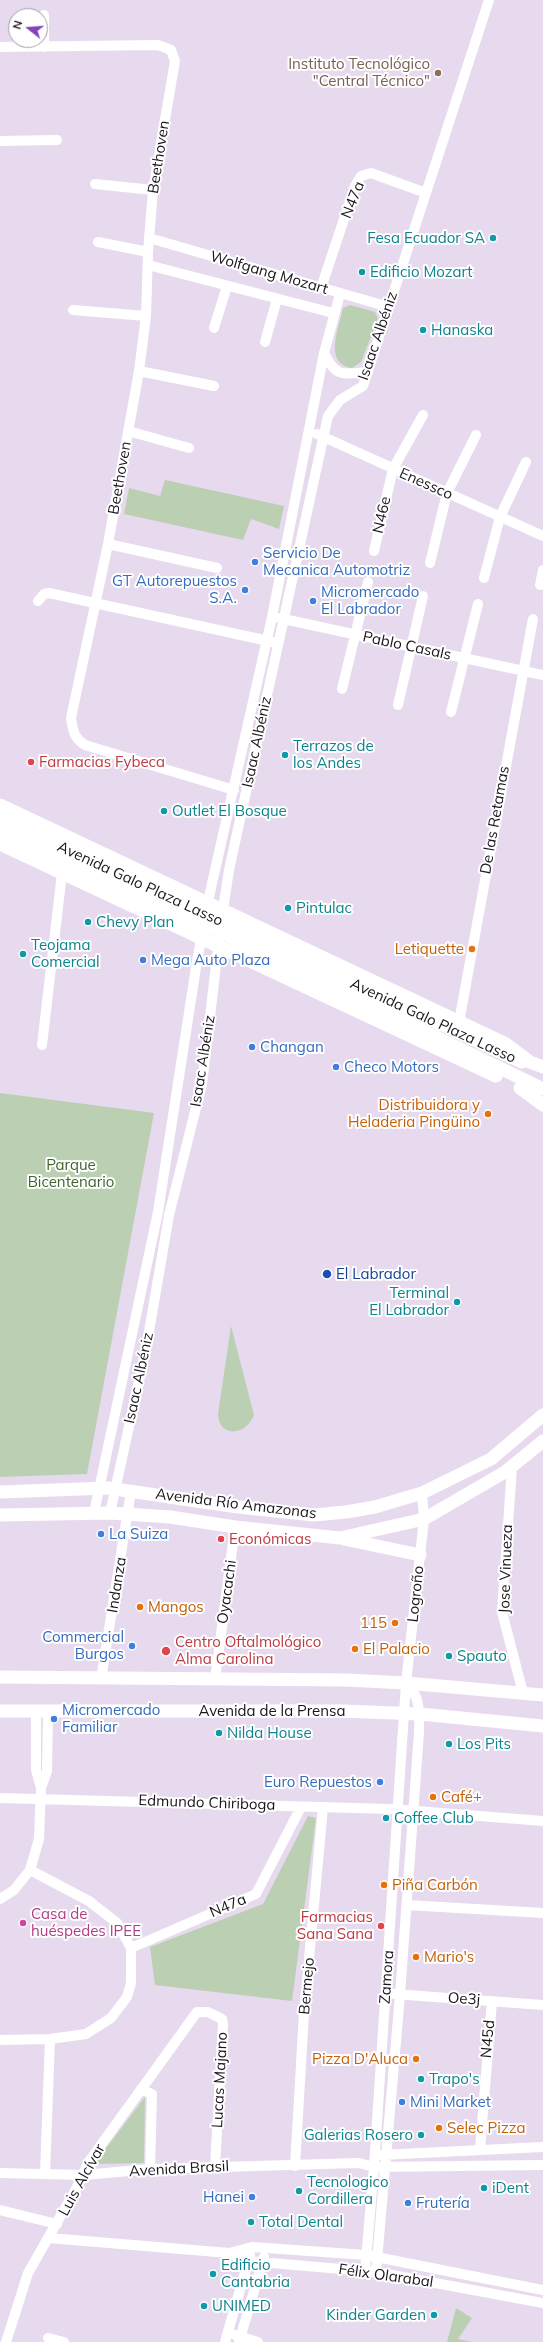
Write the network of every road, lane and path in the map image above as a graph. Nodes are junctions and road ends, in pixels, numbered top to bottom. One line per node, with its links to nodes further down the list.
1 (489, 0): 7 (street, Isaac Albéniz)
2 (48, 47): 6 (street, Beethoven)
3 (57, 140): 4 (street)
4 (0, 142)
5 (95, 184): 6 (street)
6 (153, 190): 8 (street, Beethoven)
7 (426, 193): 13 (street, N47a); 16 (street, Isaac Albéniz)
8 (149, 238): 10 (street, Beethoven); 13 (street, Wolfgang Mozart)
9 (98, 242): 10 (street)
10 (148, 252): 11 (street, Beethoven)
11 (148, 265): 12 (street, Wolfgang Mozart); 19 (street, Beethoven)
12 (227, 286): 15 (street, Wolfgang Mozart); 20 (street)
13 (322, 288): 14 (street, Wolfgang Mozart)
14 (340, 294): 16 (street, Wolfgang Mozart); 18 (street, Isaac Albéniz)
15 (277, 299): 18 (street, Wolfgang Mozart); 21 (street)
16 (389, 307): 24 (street, Isaac Albéniz)
17 (73, 310): 19 (street)
18 (333, 313): 22 (street, Isaac Albéniz)
19 (146, 316): 23 (street, Beethoven)
20 (214, 328)
21 (265, 342)
22 (324, 353): 24 (street); 28 (street, Isaac Albéniz)
23 (139, 371): 25 (street); 27 (street, Beethoven)
24 (368, 372): 30 (street, Isaac Albéniz)
25 (214, 386)
26 (423, 415): 33 (street, N46e)
27 (128, 431): 31 (street); 37 (street, Beethoven)
28 (310, 431): 30 (street, Enessco); 49 (street, Isaac Albéniz)
29 (476, 435): 34 (street)
30 (323, 437): 33 (street, Enessco); 50 (street, Isaac Albéniz)
31 (189, 448)
32 (526, 462): 35 (street)
33 (393, 469): 34 (street, Enessco); 38 (street, N46e)
34 (447, 493): 35 (street, Enessco); 39 (street)
35 (500, 517): 36 (street, Enessco); 42 (street)
36 (543, 536)
37 (108, 544): 40 (street); 48 (street, Beethoven)
38 (374, 551)
39 (430, 563)
40 (217, 568)
41 (543, 570): 44 (street)
42 (484, 578)
43 (368, 582): 52 (street)
44 (540, 585)
45 (423, 596): 55 (street)
46 (38, 601): 48 (street)
47 (478, 604): 56 (street)
48 (95, 605): 53 (street); 62 (street, Beethoven)
49 (272, 617): 50 (street, Pablo Casals); 53 (street, Isaac Albéniz)
50 (284, 619): 52 (street, Pablo Casals); 54 (street, Isaac Albéniz)
51 (533, 619): 57 (street, De las Retamas)
52 (356, 635): 55 (street, Pablo Casals); 59 (street)
53 (266, 641): 54 (street); 62 (street, Isaac Albéniz)
54 (278, 644): 69 (street, Isaac Albéniz)
55 (412, 647): 56 (street, Pablo Casals); 60 (street)
56 (465, 659): 57 (street, Pablo Casals); 61 (street)
57 (522, 670): 58 (street, Pablo Casals); 72 (street, De las Retamas)
58 (543, 675)
59 (342, 689)
60 (398, 705)
61 (451, 712)
62 (234, 790): 68 (street, Isaac Albéniz)
63 (0, 805): 68 (main road, Avenida Galo Plaza Lasso)
64 (0, 818): 68 (main road, Avenida Galo Plaza Lasso)
65 (0, 832): 68 (main road, Avenida Galo Plaza Lasso)
66 (0, 844): 67 (main road, Avenida Galo Plaza Lasso)
67 (62, 872): 70 (main road, Avenida Galo Plaza Lasso); 74 (street)
68 (206, 914): 69 (main road, Avenida Galo Plaza Lasso); 70 (street, Isaac Albéniz)
69 (222, 921): 71 (street, Isaac Albéniz); 72 (main road, Avenida Galo Plaza Lasso); 76 (main road, Avenida Galo Plaza Lasso); 79 (main road, Avenida Galo Plaza Lasso)
70 (201, 939): 71 (main road, Avenida Galo Plaza Lasso); 82 (street, Isaac Albéniz)
71 (218, 946): 78 (main road, Avenida Galo Plaza Lasso); 83 (street, Isaac Albéniz)
72 (459, 1022): 73 (main road, Avenida Galo Plaza Lasso)
73 (506, 1044): 75 (main road); 76 (main road, Avenida Galo Plaza Lasso)
74 (42, 1045)
75 (543, 1061)
76 (530, 1062): 77 (main road)
77 (543, 1067)
78 (520, 1088): 80 (main road, Avenida Galo Plaza Lasso); 81 (main road)
79 (543, 1089)
80 (543, 1098)
81 (543, 1105)
82 (158, 1212): 83 (street); 87 (street, Isaac Albéniz)
83 (170, 1215): 88 (street, Isaac Albéniz)
84 (543, 1416): 91 (main road, Avenida Río Amazonas)
85 (543, 1441): 86 (main road, Avenida Río Amazonas)
86 (512, 1467): 96 (main road, Avenida Río Amazonas); 104 (street, Jose Vinueza)
87 (100, 1488): 88 (main road, Avenida Río Amazonas); 90 (main road, Avenida Río Amazonas); 92 (street, Isaac Albéniz)
88 (115, 1489): 89 (main road, Avenida Río Amazonas); 93 (street, Isaac Albéniz)
89 (131, 1491): 91 (main road, Avenida Río Amazonas); 95 (street, Indanza)
90 (0, 1492)
91 (422, 1493): 96 (street, Logroño)
92 (94, 1513): 93 (main road, Avenida Río Amazonas); 94 (main road, Avenida Río Amazonas)
93 (110, 1513): 95 (main road, Avenida Río Amazonas)
94 (0, 1515)
95 (128, 1515): 97 (main road, Avenida Río Amazonas); 101 (street, Indanza)
96 (424, 1519): 98 (main road, Avenida Río Amazonas); 99 (street, Logroño)
97 (235, 1527): 98 (main road, Avenida Río Amazonas); 102 (street, Oyacachi)
98 (340, 1538): 99 (main road)
99 (420, 1555): 103 (street, Logroño)
100 (0, 1677): 101 (main road, Avenida de la Prensa)
101 (101, 1679): 102 (main road, Avenida de la Prensa)
102 (215, 1680): 103 (main road, Avenida de la Prensa)
103 (411, 1687): 104 (main road, Avenida de la Prensa); 108 (street, Zamora); 109 (street, Zamora)
104 (523, 1693): 105 (main road, Avenida de la Prensa)
105 (543, 1695)
106 (0, 1711): 107 (main road, Avenida de la Prensa)
107 (42, 1712): 108 (main road, Avenida de la Prensa); 111 (street)
108 (406, 1714): 109 (main road, Avenida de la Prensa); 115 (street, Zamora)
109 (420, 1714): 110 (main road, Avenida de la Prensa); 116 (street, Zamora)
110 (543, 1726)
111 (41, 1793): 112 (street, Edmundo Chiriboga); 114 (street, Edmundo Chiriboga); 118 (street)
112 (0, 1798)
113 (323, 1806): 114 (street, Edmundo Chiriboga); 115 (street, Edmundo Chiriboga); 137 (street, Bermejo)
114 (301, 1807): 122 (street, N47a)
115 (399, 1809): 116 (street, Edmundo Chiriboga); 123 (street, Zamora)
116 (413, 1810): 117 (street, Edmundo Chiriboga); 120 (street, Zamora)
117 (543, 1821)
118 (30, 1870): 119 (street); 122 (street)
119 (0, 1899)
120 (407, 1905): 121 (street); 124 (street, Zamora)
121 (543, 1913)
122 (131, 1948): 128 (street)
123 (386, 1994): 124 (street, Oe3j); 134 (street, Zamora)
124 (400, 1995): 125 (street, Oe3j); 133 (street, Zamora)
125 (492, 2001): 126 (street, Oe3j); 132 (street, N45d)
126 (543, 2005)
127 (197, 2012): 130 (street, Luis Alcívar); 138 (street, Lucas Majano)
128 (50, 2038): 129 (street); 143 (street)
129 (0, 2040)
130 (141, 2089): 141 (street); 144 (street, Luis Alcívar)
131 (543, 2147): 132 (street, Avenida Brasil)
132 (480, 2149): 133 (street, Avenida Brasil)
133 (387, 2155): 134 (street, Avenida Brasil); 140 (street, Zamora)
134 (375, 2156): 135 (street, Avenida Brasil); 139 (street, Zamora)
135 (359, 2163): 137 (street, Avenida Brasil); 139 (street, Avenida Brasil)
136 (543, 2165): 140 (street, Avenida Brasil)
137 (295, 2166): 138 (street, Avenida Brasil)
138 (215, 2167): 141 (street, Avenida Brasil)
139 (374, 2167): 140 (street, Avenida Brasil); 151 (street, Zamora)
140 (386, 2167): 152 (street, Zamora)
141 (150, 2169): 144 (street, Avenida Brasil)
142 (0, 2173): 143 (street, Avenida Brasil)
143 (45, 2174): 144 (street, Avenida Brasil)
144 (84, 2175): 146 (street, Luis Alcívar)
145 (0, 2210): 146 (street)
146 (57, 2224): 147 (street, Luis Alcívar)
147 (49, 2238): 150 (street, Félix Olarabal); 162 (street, Luis Alcívar)
148 (252, 2247): 149 (street, Félix Olarabal); 150 (street, Félix Olarabal); 153 (street)
149 (266, 2249): 151 (street, Félix Olarabal); 154 (street)
150 (229, 2253): 153 (street, Félix Olarabal)
151 (366, 2255): 152 (street, Félix Olarabal); 155 (street, Zamora)
152 (377, 2257): 156 (street, Zamora); 157 (street, Félix Olarabal)
153 (248, 2261): 154 (street, Félix Olarabal); 159 (street)
154 (262, 2262): 155 (street, Félix Olarabal); 161 (street)
155 (365, 2271): 156 (street, Félix Olarabal)
156 (376, 2272): 158 (street, Félix Olarabal)
157 (543, 2290)
158 (543, 2303)
159 (226, 2337): 161 (street)
160 (48, 2338): 163 (street)
161 (240, 2339): 164 (street)
162 (6, 2342)
163 (64, 2342)
164 (258, 2342)

